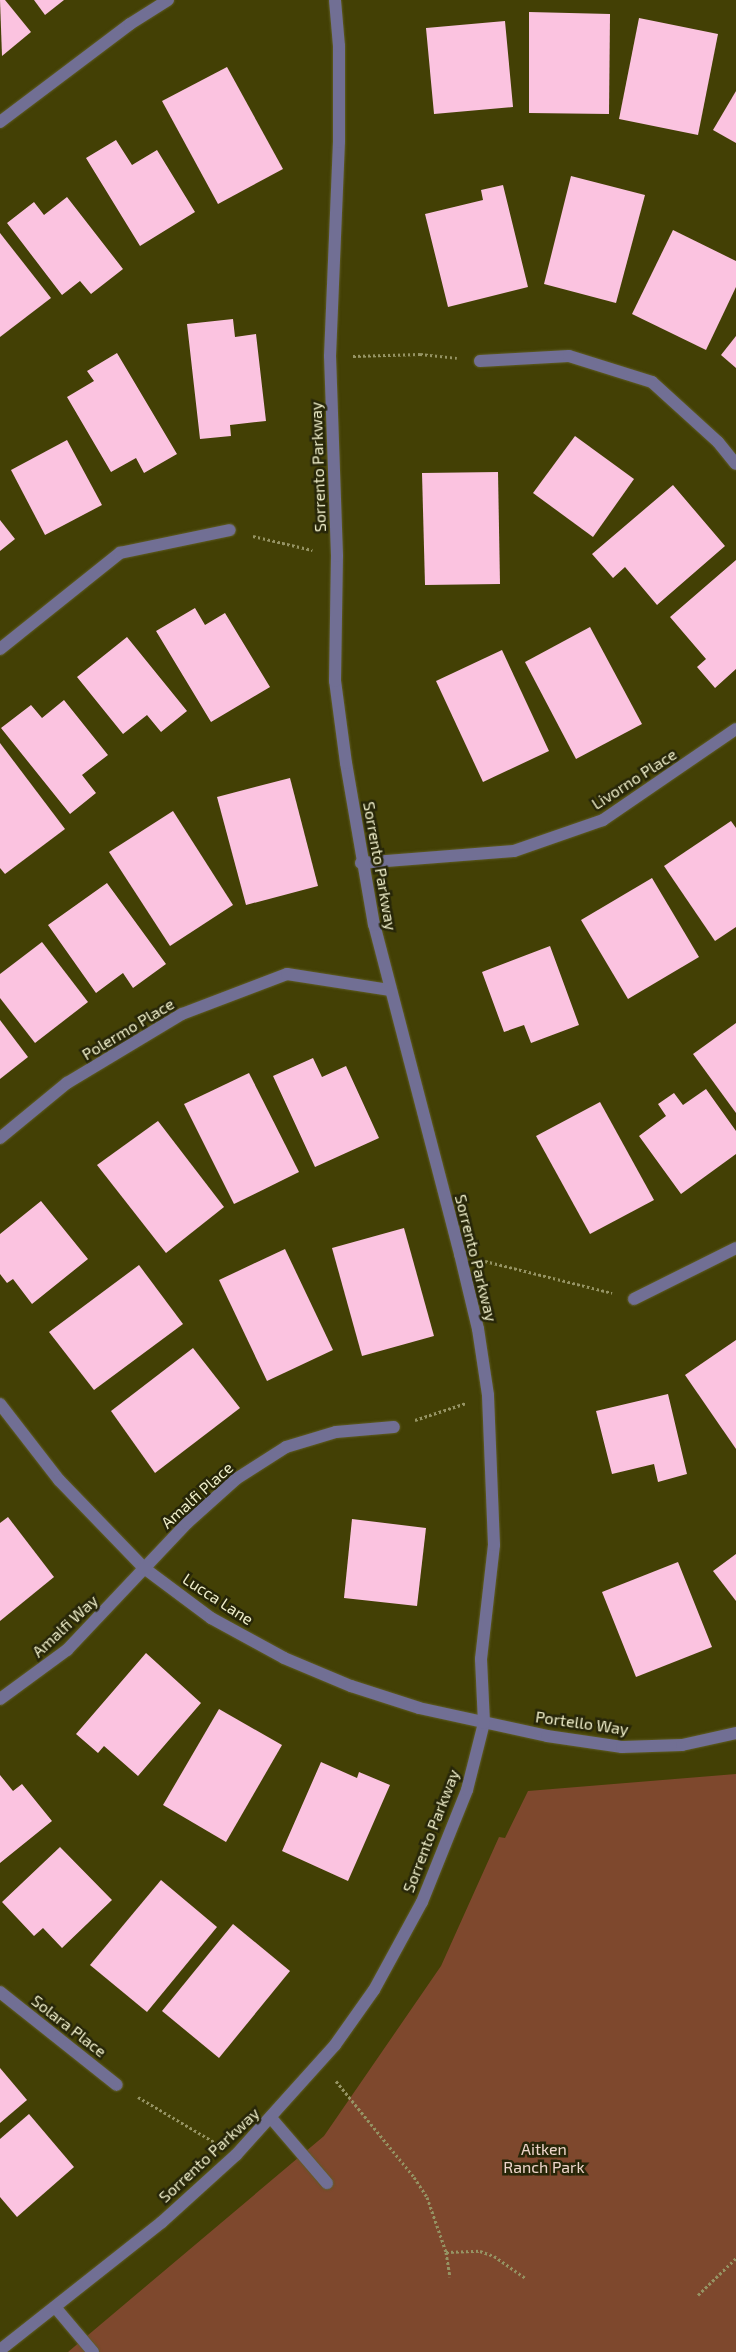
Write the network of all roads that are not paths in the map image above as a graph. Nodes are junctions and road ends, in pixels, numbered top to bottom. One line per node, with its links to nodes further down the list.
1 (168, 0): 3 (street)
2 (335, 0): 9 (street, Sorrento Parkway)
3 (0, 122)
4 (480, 362): 5 (street)
5 (736, 464)
6 (230, 530): 7 (street)
7 (0, 649)
8 (736, 729): 9 (street, Livorno Place)
9 (361, 863): 10 (street, Sorrento Parkway)
10 (388, 990): 11 (street, Polermo Place); 18 (street, Sorrento Parkway)
11 (0, 1138)
12 (736, 1248): 13 (street)
13 (634, 1299)
14 (0, 1404): 16 (street, Lucca Lane)
15 (394, 1427): 16 (street, Amalfi Place)
16 (144, 1568): 17 (street, Amalfi Way); 18 (street, Lucca Lane)
17 (0, 1699)
18 (484, 1723): 19 (street, Portello Way); 22 (street, Sorrento Parkway)
19 (736, 1733)
20 (0, 1992): 21 (street, Solara Place)
21 (118, 2084)
22 (271, 2118): 23 (street); 24 (street, Sorrento Parkway)
23 (327, 2183)
24 (55, 2307): 25 (street, Sorrento Parkway); 26 (street)
25 (0, 2350)
26 (93, 2352)

